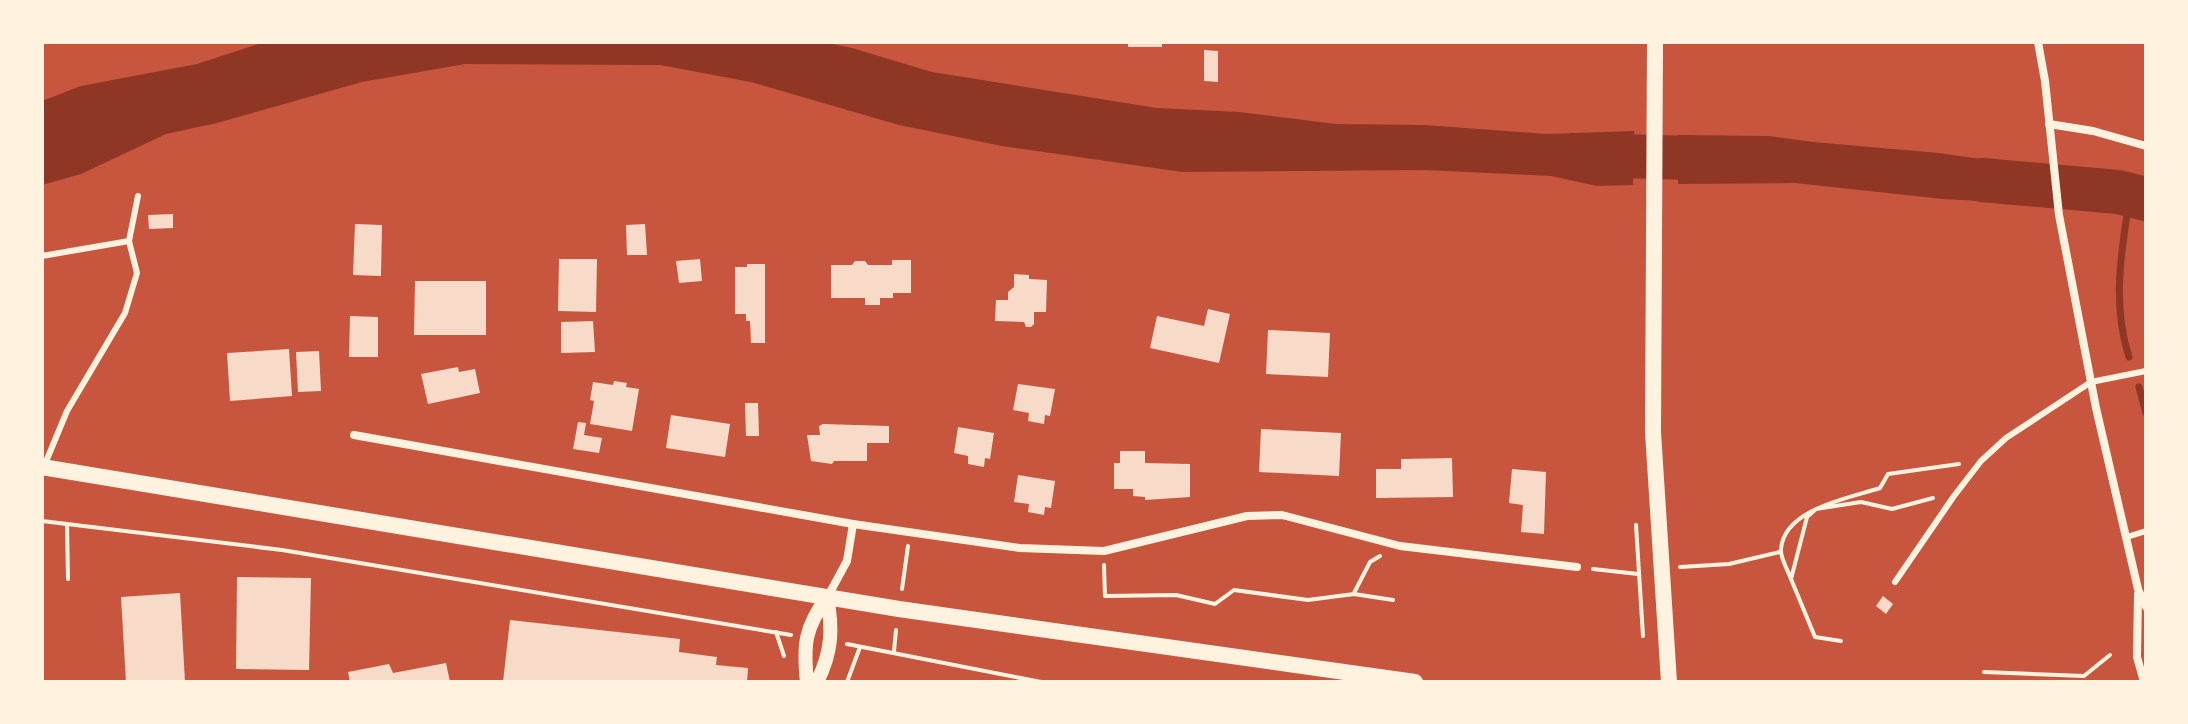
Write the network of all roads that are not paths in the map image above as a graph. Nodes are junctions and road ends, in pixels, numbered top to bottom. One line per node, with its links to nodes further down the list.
1 (1655, 42): 23 (main road)
2 (2038, 42): 3 (street)
3 (2049, 124): 4 (street); 9 (street)
4 (2146, 146)
5 (138, 196): 6 (lane)
6 (129, 241): 7 (lane); 11 (lane)
7 (42, 256)
8 (2146, 371): 9 (lane)
9 (2091, 382): 14 (street); 16 (lane)
10 (354, 435): 12 (street)
11 (43, 467): 18 (main road)
12 (853, 524): 15 (street); 18 (street)
13 (2146, 531): 14 (lane)
14 (2127, 537): 17 (street)
15 (1577, 567)
16 (1895, 582)
17 (2138, 589): 19 (street); 24 (street)
18 (827, 597): 20 (street); 21 (street); 22 (main road)
19 (2146, 607)
20 (807, 682)
21 (817, 682)
22 (1415, 682)
23 (1669, 682)
24 (2144, 682)

